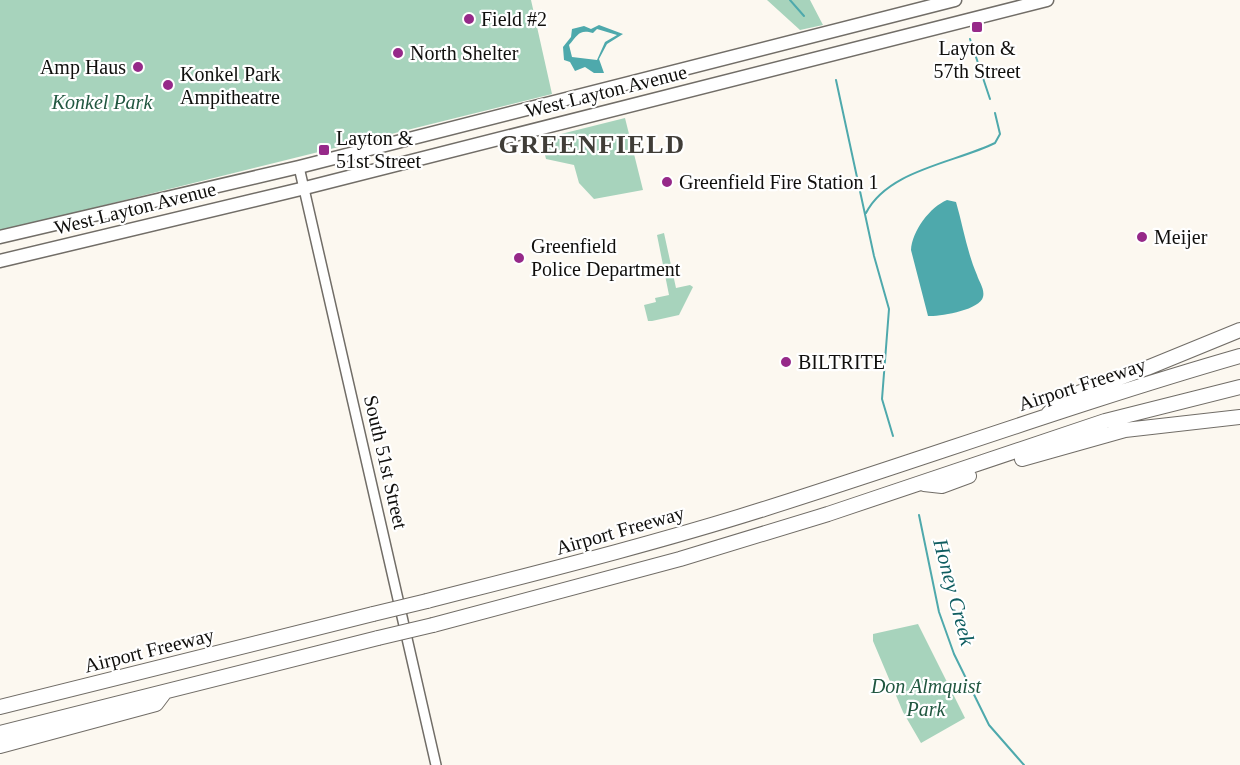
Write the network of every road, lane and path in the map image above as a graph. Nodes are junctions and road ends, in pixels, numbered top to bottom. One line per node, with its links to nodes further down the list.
1 (955, 0): 3 (main road, West Layton Avenue)
2 (1047, 0): 4 (main road, West Layton Avenue)
3 (300, 167): 4 (street, South 51st Street); 5 (main road, West Layton Avenue)
4 (305, 188): 6 (main road, West Layton Avenue); 17 (street, South 51st Street)
5 (0, 237)
6 (0, 261)
7 (1240, 330): 10 (highway)
8 (1240, 356): 10 (highway, Airport Freeway)
9 (1240, 387): 12 (highway)
10 (1046, 415): 14 (highway, Airport Freeway, bridge)
11 (1240, 417): 12 (highway)
12 (919, 483): 13 (highway, bridge)
13 (165, 692): 15 (highway); 16 (highway)
14 (0, 707)
15 (0, 733)
16 (0, 746)
17 (436, 765)

